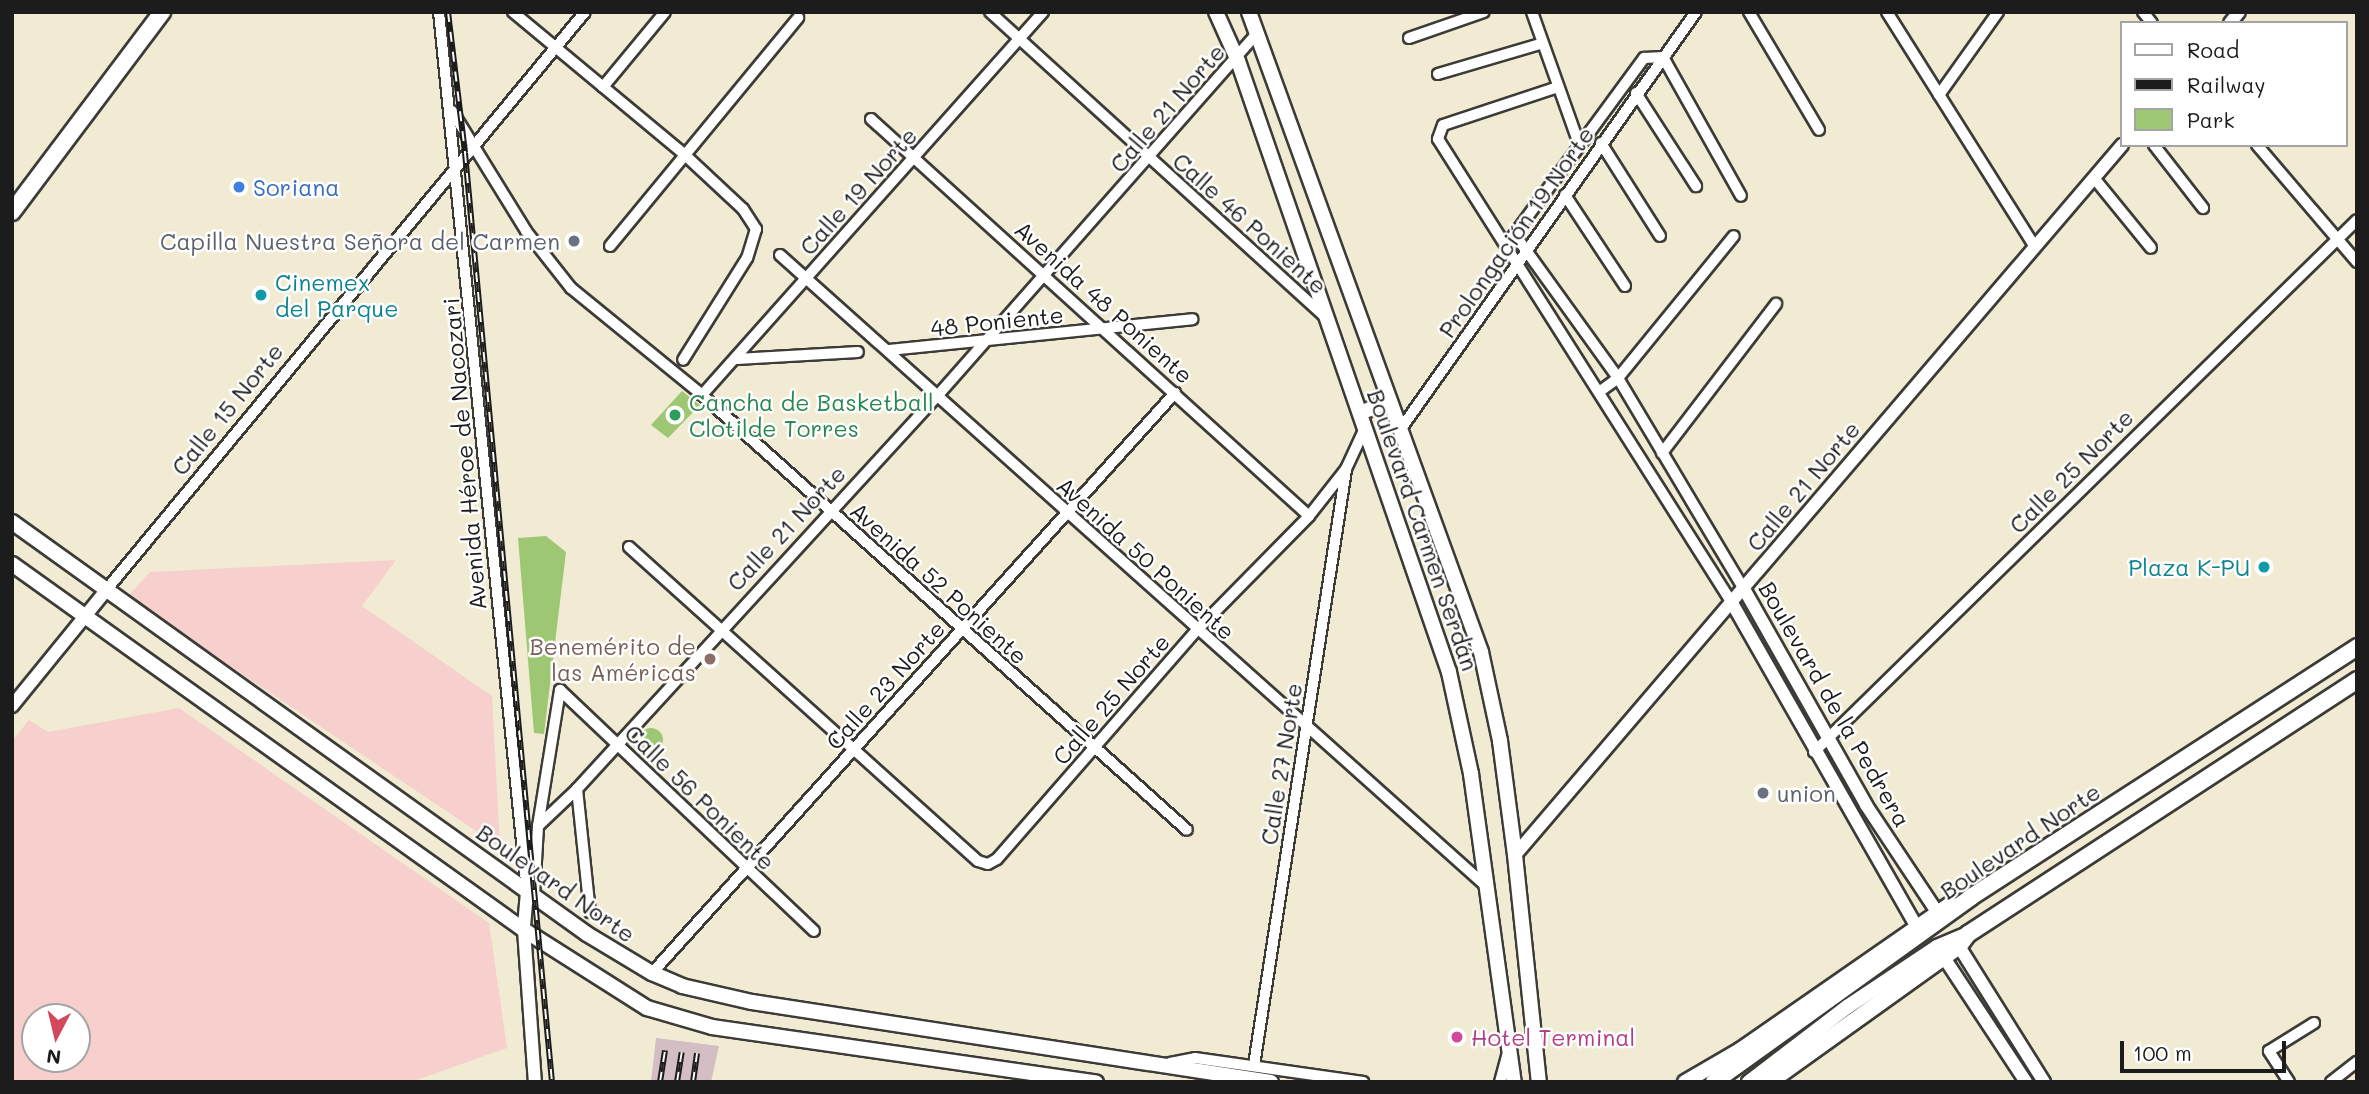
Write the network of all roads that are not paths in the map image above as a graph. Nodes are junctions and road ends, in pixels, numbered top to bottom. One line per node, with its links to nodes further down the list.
1 (162, 12): 47 (main road)
2 (439, 12): 29 (street, Avenida Héroe de Nacozari)
3 (513, 12): 21 (street)
4 (585, 12): 21 (street, Calle 15 Norte)
5 (666, 12): 25 (street)
6 (990, 12): 19 (street, Calle 46 Poniente)
7 (1043, 12): 19 (street, Calle 19 Norte)
8 (1216, 12): 23 (main road, Boulevard Carmen Serdán)
9 (1249, 12): 17 (main road, Boulevard Carmen Serdán)
10 (1484, 12): 18 (street)
11 (1532, 12): 20 (street)
12 (1696, 12): 22 (street, Prolongación 19 Norte)
13 (1749, 12): 31 (street)
14 (1887, 12): 28 (street)
15 (1998, 12): 28 (street)
16 (798, 18): 38 (street)
17 (1257, 33): 23 (street, Calle 21 Norte); 78 (main road, Boulevard Carmen Serdán)
18 (1409, 38)
19 (1019, 39): 39 (street, Calle 19 Norte); 40 (street, Calle 46 Poniente)
20 (1543, 43): 24 (street); 26 (street)
21 (556, 48): 25 (street); 33 (street, Calle 15 Norte)
22 (1663, 57): 27 (street, Prolongación 19 Norte); 34 (street, Prolongación 19 Norte); 45 (street)
23 (1238, 61): 40 (street, Calle 21 Norte); 66 (main road, Boulevard Carmen Serdán)
24 (1438, 74)
25 (603, 87): 38 (street)
26 (1559, 87): 34 (street); 54 (street, Boulevard de la Pedrera)
27 (1636, 93): 32 (street, Prolongación 19 Norte); 43 (street)
28 (1939, 95): 55 (street)
29 (452, 111): 33 (street, Avenida 52 Poniente); 41 (street, Avenida Héroe de Nacozari)
30 (871, 119): 39 (street, Avenida 48 Poniente)
31 (1819, 130)
32 (1601, 143): 44 (street, Prolongación 19 Norte); 50 (street)
33 (473, 144): 41 (street, Calle 15 Norte); 77 (street, Avenida 52 Poniente)
34 (1579, 144): 49 (street, Prolongación 19 Norte)
35 (2120, 147): 42 (street, Calle 21 Norte)
36 (2156, 147): 46 (street)
37 (2259, 147): 52 (street)
38 (685, 155): 53 (street); 72 (street)
39 (915, 156): 61 (street, Avenida 48 Poniente); 62 (street, Calle 19 Norte)
40 (1151, 159): 61 (street, Calle 21 Norte); 66 (street, Calle 46 Poniente)
41 (457, 162): 90 (street, Calle 15 Norte); 112 (street, Avenida Héroe de Nacozari)
42 (2094, 178): 55 (street, Calle 21 Norte); 56 (street)
43 (1696, 186)
44 (1565, 195): 57 (street, Prolongación 19 Norte); 63 (street)
45 (1741, 196)
46 (2203, 208)
47 (12, 212)
48 (2357, 220): 52 (street, Calle 25 Norte)
49 (1515, 235): 54 (street, Prolongación 19 Norte); 57 (street, Boulevard de la Pedrera)
50 (1660, 236)
51 (1734, 236): 73 (street)
52 (2338, 239): 59 (street); 101 (street, Calle 25 Norte)
53 (610, 246)
54 (1504, 247): 60 (street, Boulevard de la Pedrera)
55 (2035, 247): 91 (street, Calle 21 Norte)
56 (2151, 248)
57 (1529, 249): 60 (street, Prolongación 19 Norte); 73 (street, Boulevard de la Pedrera)
58 (780, 256): 62 (street, Avenida 50 Poniente)
59 (2357, 262)
60 (1517, 267): 74 (street, Boulevard de la Pedrera); 81 (street, Prolongación 19 Norte)
61 (1045, 275): 67 (street, Avenida 48 Poniente); 68 (street, Calle 21 Norte)
62 (806, 279): 69 (street, Avenida 50 Poniente); 71 (street, Calle 19 Norte)
63 (1625, 286)
64 (1776, 304): 82 (street)
65 (1192, 319): 67 (street, 48 Poniente)
66 (1329, 321): 79 (main road, Boulevard Carmen Serdán)
67 (1104, 329): 68 (street, 48 Poniente); 75 (street, Avenida 48 Poniente)
68 (983, 343): 69 (street, 48 Poniente); 76 (street, Calle 21 Norte)
69 (889, 350): 76 (street, Avenida 50 Poniente)
70 (858, 352): 71 (street)
71 (737, 359): 77 (street, Calle 19 Norte)
72 (682, 360)
73 (1618, 378): 74 (street); 82 (street, Boulevard de la Pedrera)
74 (1600, 391): 92 (street, Boulevard de la Pedrera)
75 (1175, 393): 85 (street, Calle 23 Norte); 86 (street, Avenida 48 Poniente)
76 (939, 394): 84 (street, Calle 21 Norte); 85 (street, Avenida 50 Poniente)
77 (702, 395): 84 (street, Avenida 52 Poniente)
78 (1390, 401): 79 (main road); 81 (main road, Boulevard Carmen Serdán)
79 (1360, 413): 80 (main road, Boulevard Carmen Serdán)
80 (1365, 428): 83 (street, Calle 25 Norte); 111 (main road, Boulevard Carmen Serdán)
81 (1400, 430): 109 (main road, Boulevard Carmen Serdán)
82 (1662, 453): 91 (street, Boulevard de la Pedrera)
83 (1346, 469): 86 (street, Calle 25 Norte); 100 (street, Calle 27 Norte)
84 (830, 511): 94 (street, Calle 21 Norte); 95 (street, Avenida 52 Poniente)
85 (1067, 513): 95 (street, Calle 23 Norte); 96 (street, Avenida 50 Poniente)
86 (1309, 516): 96 (street, Calle 25 Norte)
87 (12, 522): 90 (main road, Boulevard Norte)
88 (629, 547): 94 (street)
89 (12, 564): 93 (main road)
90 (107, 589): 93 (street, Calle 15 Norte); 112 (main road, Boulevard Norte)
91 (1744, 589): 92 (street, Calle 21 Norte); 101 (street, Boulevard de la Pedrera)
92 (1732, 603): 105 (street, Boulevard de la Pedrera); 109 (street, Calle 21 Norte)
93 (85, 616): 99 (street, Calle 15 Norte); 117 (main road)
94 (723, 628): 102 (street, Calle 21 Norte); 103 (street)
95 (962, 629): 103 (street, Calle 23 Norte); 104 (street, Avenida 52 Poniente)
96 (1197, 630): 100 (street, Avenida 50 Poniente); 104 (street, Calle 25 Norte)
97 (2357, 647): 113 (main road, Boulevard Norte)
98 (2357, 680): 119 (main road)
99 (12, 706)
100 (1307, 727): 111 (street, Avenida 50 Poniente); 126 (street, Calle 27 Norte)
101 (1828, 737): 105 (street, Calle 25 Norte); 115 (street, Boulevard de la Pedrera)
102 (617, 744): 106 (street, Calle 21 Norte); 107 (street, Calle 56 Poniente); 110 (street, Calle 56 Poniente)
103 (855, 747): 104 (street, Calle 25 Norte); 110 (street, Calle 23 Norte)
104 (1095, 747): 108 (street, Avenida 52 Poniente)
105 (1814, 752): 116 (street, Boulevard de la Pedrera)
106 (578, 789): 107 (street, Calle 21 Norte); 114 (street)
107 (538, 827): 112 (street)
108 (1187, 830)
109 (1515, 855): 133 (main road, Boulevard Carmen Serdán)
110 (746, 867): 118 (street, Calle 56 Poniente); 121 (street, Calle 23 Norte)
111 (1488, 887): 123 (main road, Boulevard Carmen Serdán)
112 (531, 894): 117 (street); 121 (main road, Boulevard Norte)
113 (1971, 897): 115 (main road); 135 (main road, Boulevard Norte)
114 (590, 912)
115 (1937, 912): 116 (main road)
116 (1916, 925): 134 (main road)
117 (524, 930): 127 (street); 128 (main road)
118 (814, 931)
119 (1960, 940): 120 (main road); 139 (street)
120 (1941, 952): 136 (main road); 137 (main road); 138 (street)
121 (652, 973): 125 (main road, Boulevard Norte)
122 (2314, 1023): 140 (street)
123 (1510, 1045): 131 (street); 132 (main road, Boulevard Carmen Serdán)
124 (2357, 1062): 141 (street)
125 (1165, 1063): 126 (street, Boulevard Norte); 129 (main road, Boulevard Norte)
126 (1254, 1065): 130 (street, Boulevard Norte)
127 (535, 1082)
128 (1096, 1082)
129 (1271, 1082)
130 (1363, 1082)
131 (1500, 1082)
132 (1514, 1082)
133 (1539, 1082)
134 (1685, 1082)
135 (1714, 1082)
136 (1749, 1082)
137 (1769, 1082)
138 (2026, 1082)
139 (2044, 1082)
140 (2289, 1082)
141 (2331, 1082)

